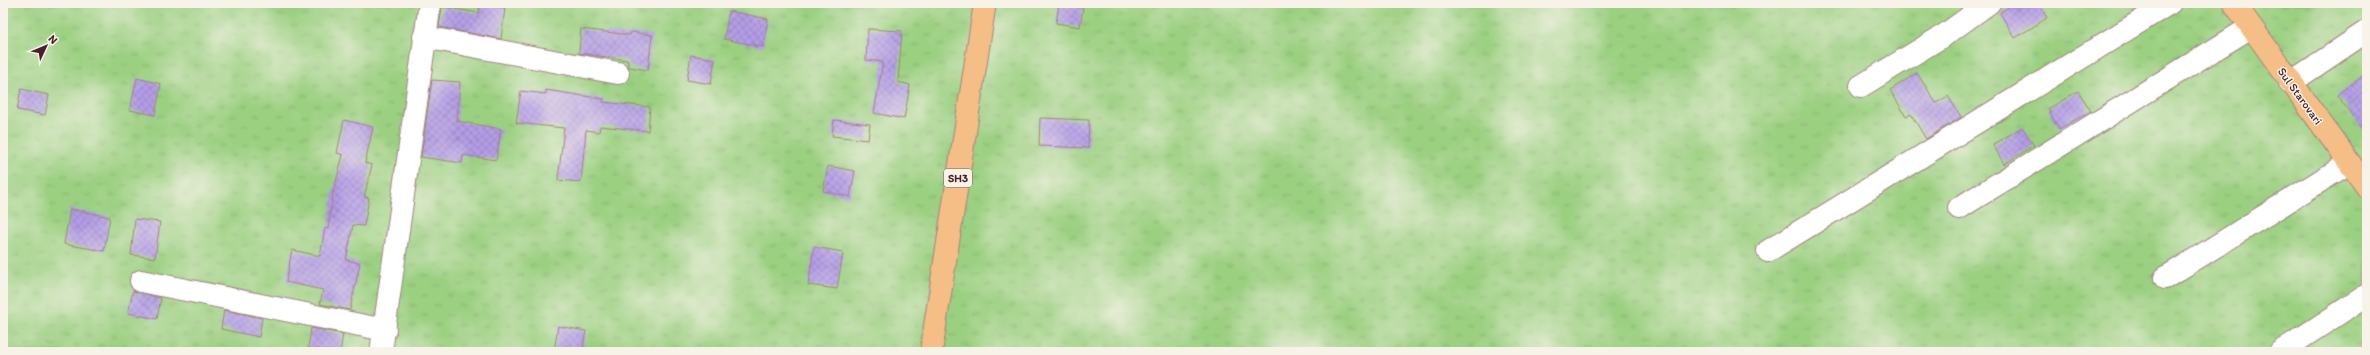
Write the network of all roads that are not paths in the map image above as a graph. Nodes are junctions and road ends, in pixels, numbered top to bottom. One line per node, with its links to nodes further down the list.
1 (430, 3): 8 (street)
2 (985, 3): 21 (main road, SH3)
3 (1989, 3): 11 (street)
4 (2170, 3): 15 (street)
5 (2234, 3): 6 (main road, Sul Starovari)
6 (2251, 27): 10 (main road, Sul Starovari); 14 (street)
7 (2367, 31): 10 (street)
8 (424, 37): 9 (street); 19 (street)
9 (618, 73)
10 (2290, 83): 12 (main road, Sul Starovari)
11 (1861, 86)
12 (2349, 163): 13 (main road, Sul Starovari); 16 (street)
13 (2367, 187)
14 (1959, 208)
15 (1768, 251)
16 (2165, 278)
17 (141, 280): 19 (street)
18 (2367, 295): 22 (street)
19 (384, 330): 20 (street)
20 (381, 352)
21 (931, 352)
22 (2280, 352)

